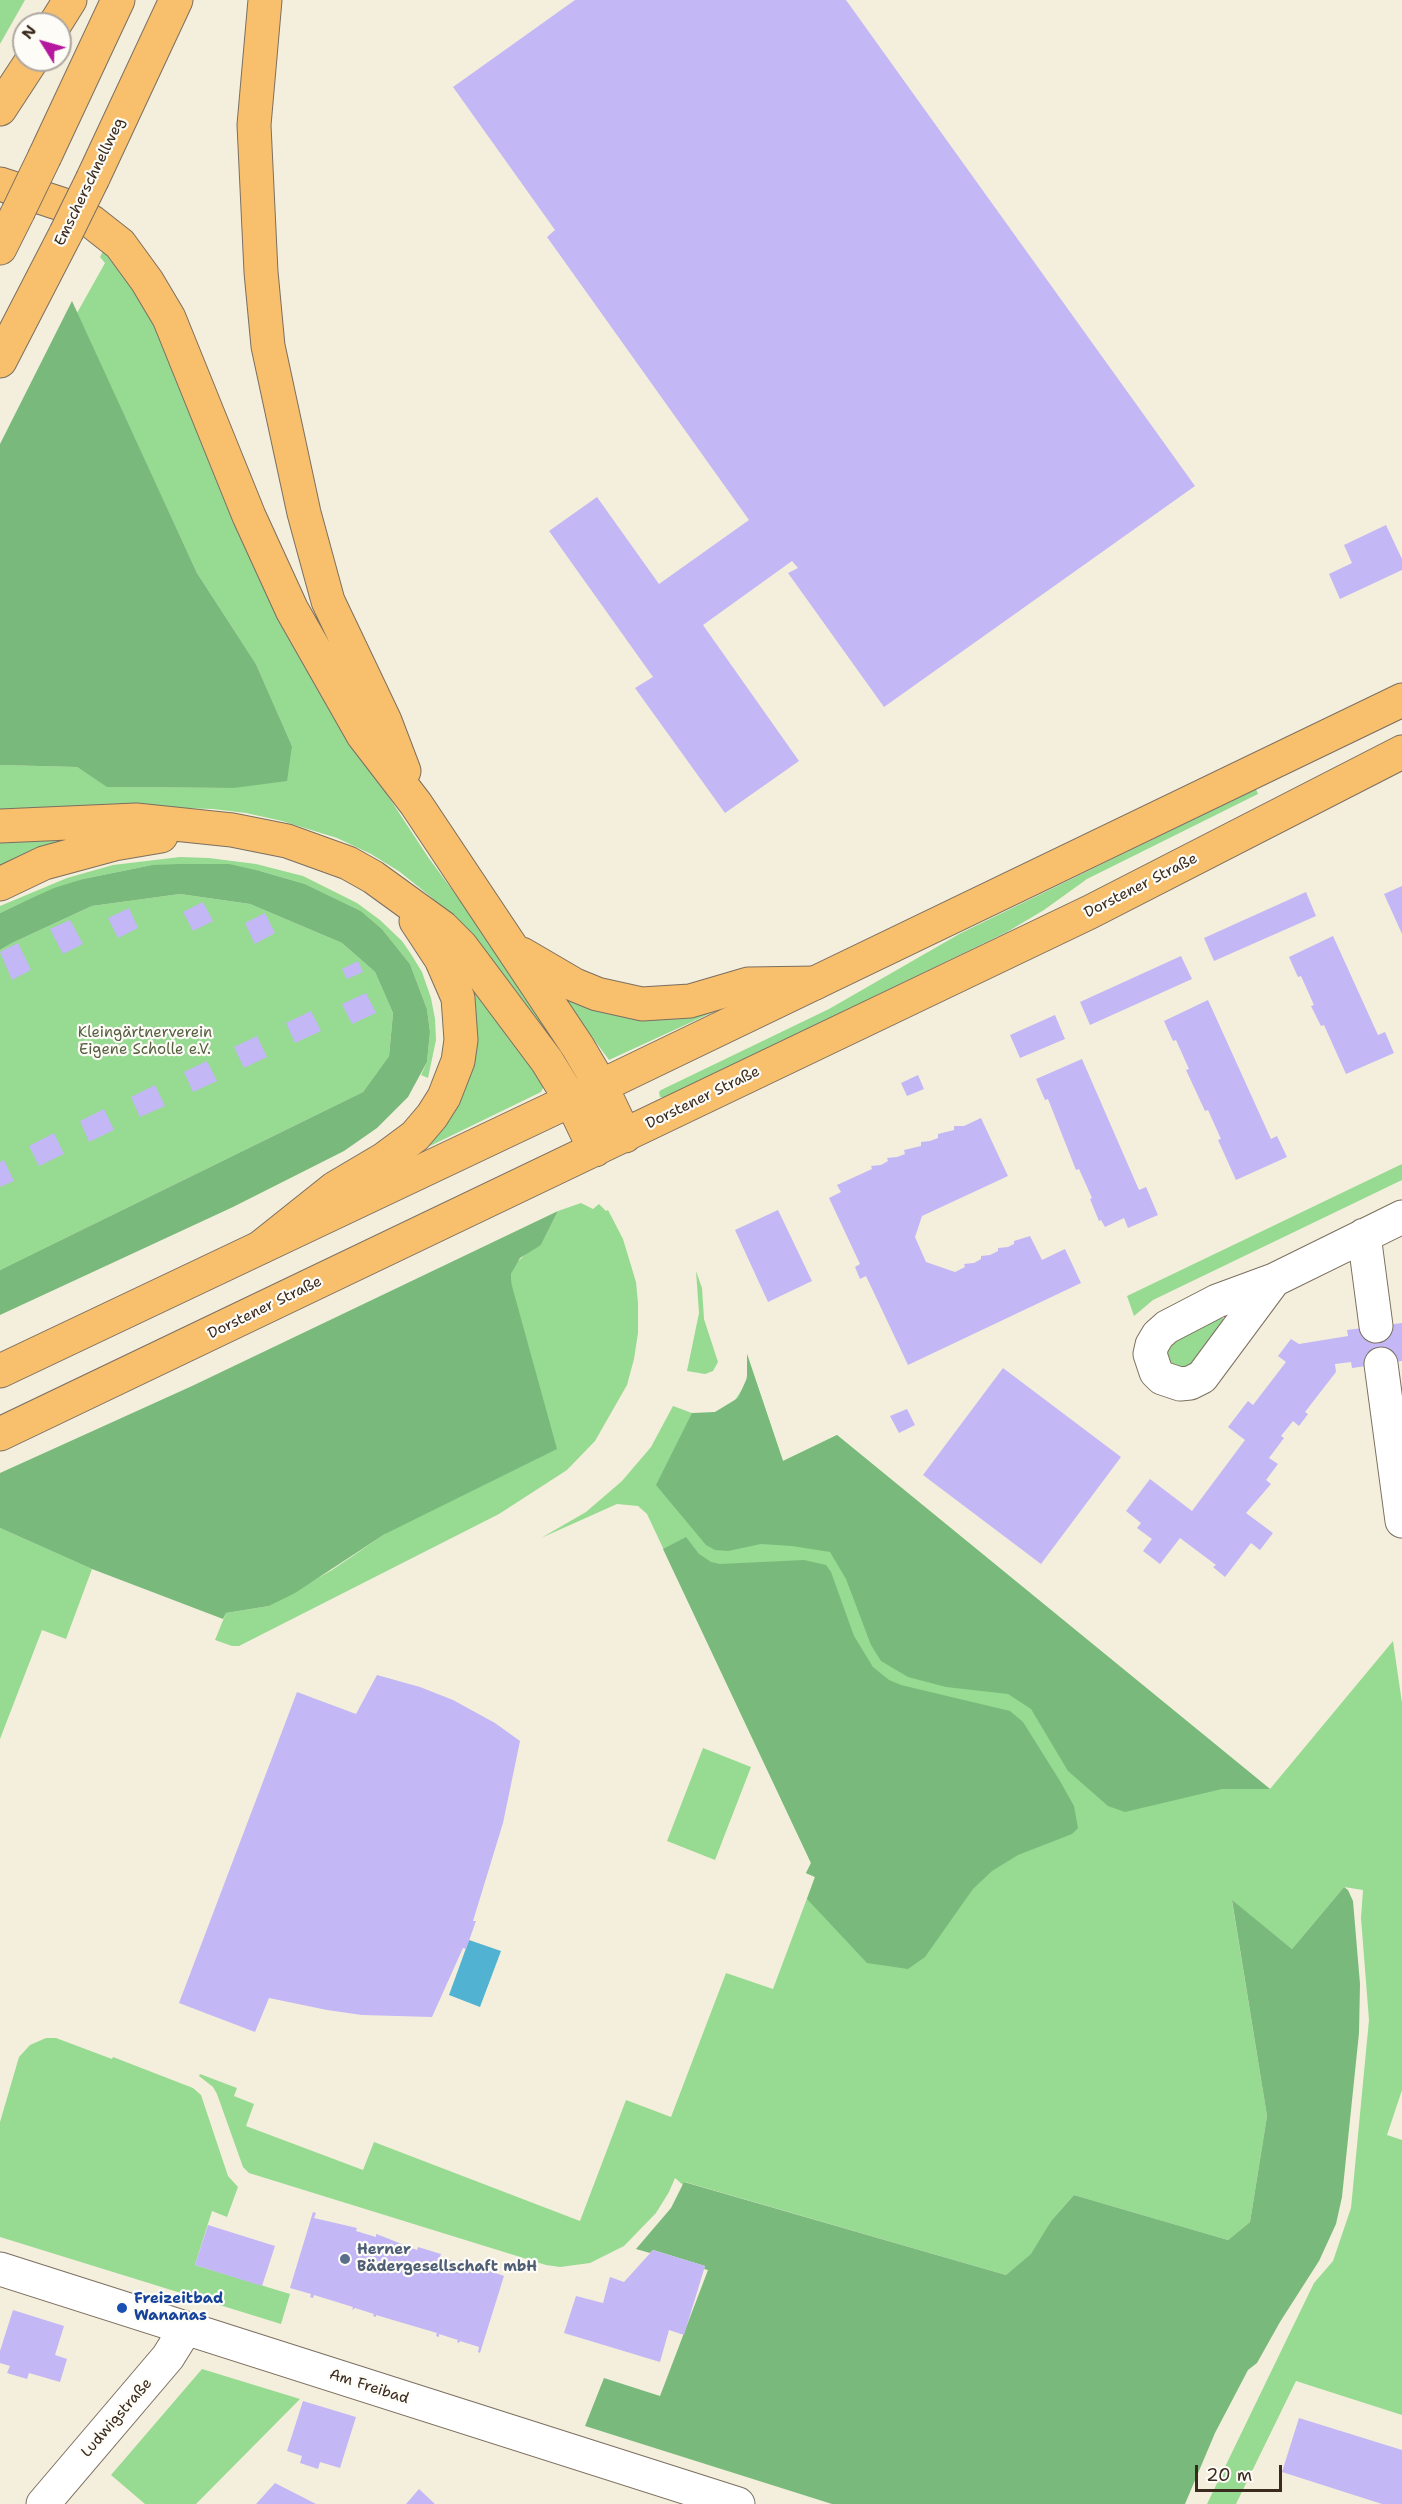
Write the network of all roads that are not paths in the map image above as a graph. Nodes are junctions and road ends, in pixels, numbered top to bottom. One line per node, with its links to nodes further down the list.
1 (118, 0): 7 (main road, bridge)
2 (176, 0): 8 (main road, Emscherschnellweg, bridge)
3 (265, 0): 11 (main road)
4 (24, 72): 5 (main road)
5 (0, 109)
6 (0, 184): 11 (main road)
7 (0, 248)
8 (0, 361)
9 (1402, 700): 17 (main road)
10 (1402, 752): 20 (main road, Dorstener Straße)
11 (416, 804): 16 (main road)
12 (0, 826): 13 (main road)
13 (232, 830): 14 (main road); 15 (main road)
14 (0, 884)
15 (402, 899): 19 (main road); 24 (main road)
16 (511, 946): 17 (main road); 18 (main road)
17 (815, 983): 18 (main road)
18 (601, 1086): 19 (main road); 20 (main road)
19 (571, 1100): 21 (main road); 24 (main road)
20 (625, 1136): 21 (main road, Dorstener Straße)
21 (595, 1150): 29 (main road, Dorstener Straße)
22 (1402, 1217): 23 (street)
23 (1364, 1235): 25 (street); 26 (street)
24 (261, 1247): 28 (main road)
25 (1274, 1280)
26 (1376, 1326)
27 (1381, 1364): 30 (street)
28 (0, 1371)
29 (0, 1434)
30 (1402, 1521)
31 (0, 2269): 32 (street, Am Freibad)
32 (186, 2328): 33 (street, Ludwigstraße); 34 (street, Am Freibad)
33 (43, 2504)
34 (738, 2504)

